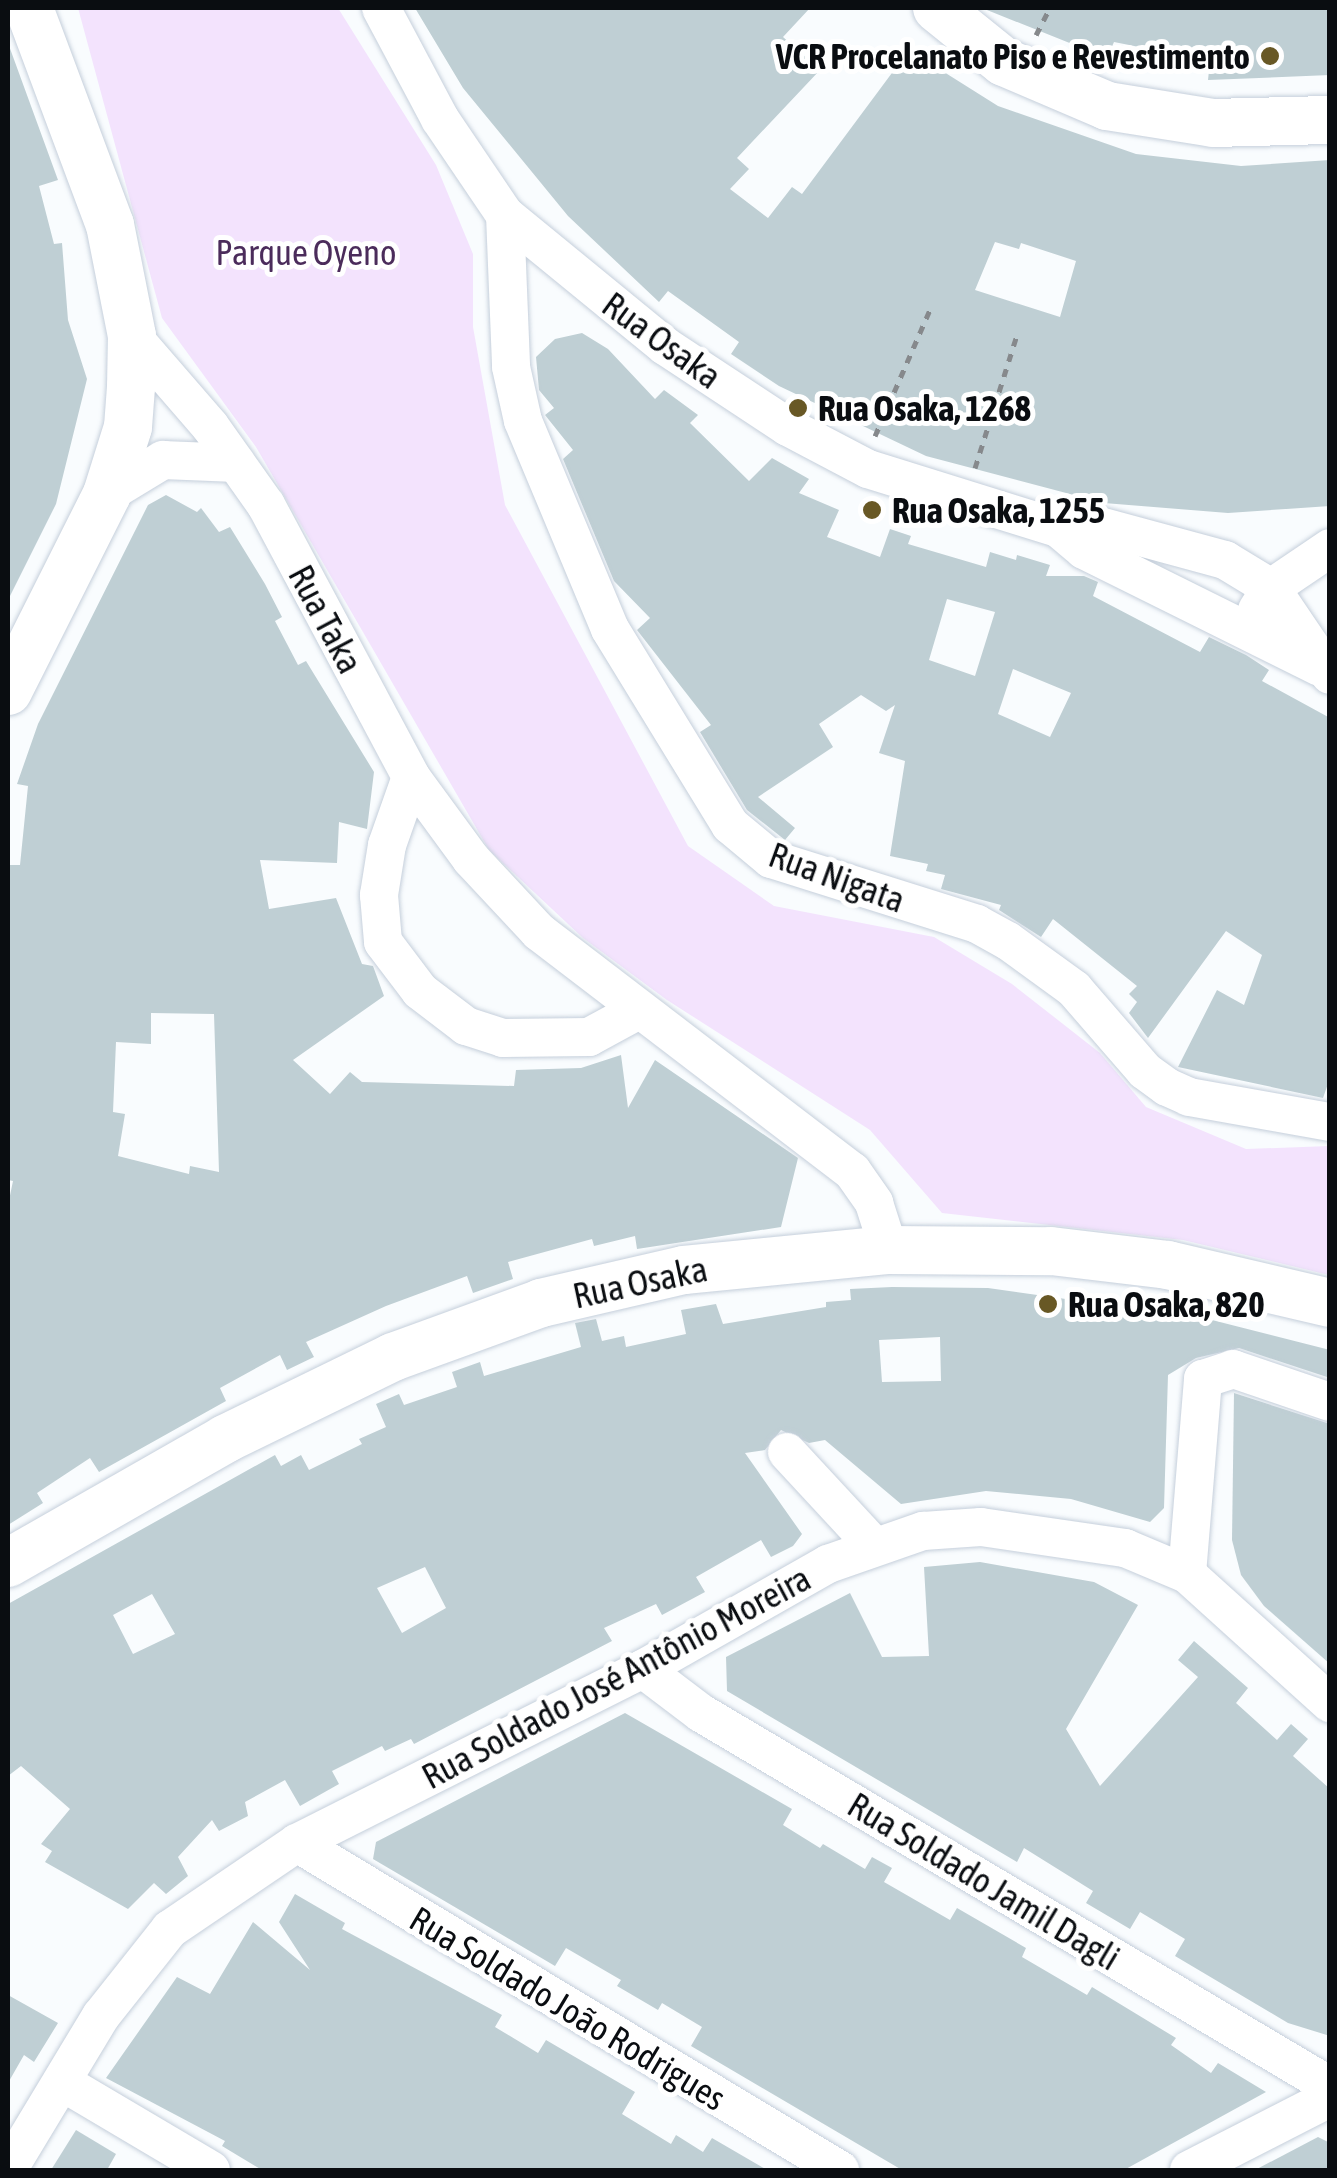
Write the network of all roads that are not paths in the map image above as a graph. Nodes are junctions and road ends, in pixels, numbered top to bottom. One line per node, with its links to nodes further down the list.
1 (29, 8): 8 (main road)
2 (381, 8): 5 (street, Rua Osaka)
3 (937, 8): 4 (main road)
4 (1330, 120)
5 (505, 215): 6 (street, Rua Osaka); 7 (street, Rua Nigata)
6 (574, 276): 7 (street); 11 (street, Rua Osaka)
7 (509, 312): 19 (street, Rua Nigata)
8 (132, 336): 9 (street, Rua Taka); 10 (main road)
9 (236, 463): 10 (street); 17 (street, Rua Taka)
10 (107, 494): 16 (main road)
11 (1058, 528): 13 (street, Rua Osaka); 14 (street, Rua Osaka)
12 (1330, 548): 13 (street)
13 (1271, 588): 14 (street); 15 (street, Rua Osaka)
14 (1247, 627): 15 (street, Rua Osaka)
15 (1328, 673)
16 (8, 691)
17 (412, 777): 18 (street, Rua Taka); 18 (street)
18 (639, 1010): 20 (street, Rua Taka)
19 (1330, 1122)
20 (889, 1250): 21 (main road, Rua Osaka); 25 (main road, Rua Osaka)
21 (1330, 1303)
22 (1330, 1402): 26 (street)
23 (787, 1452): 24 (street)
24 (876, 1547): 26 (street, Rua Soldado José Antônio Moreira); 27 (street, Rua Soldado José Antônio Moreira)
25 (8, 1564)
26 (1187, 1574): 28 (street, Rua Soldado José Antônio Moreira)
27 (644, 1669): 29 (street, Rua Soldado José Antônio Moreira); 31 (street, Rua Soldado Jamil Dagli)
28 (1330, 1704)
29 (297, 1843): 30 (street, Rua Soldado José Antônio Moreira); 35 (street, Rua Soldado João Rodrigues)
30 (62, 2082): 33 (street, Rua Soldado José Antônio Moreira); 34 (street)
31 (1330, 2086)
32 (1330, 2098): 36 (street)
33 (8, 2170)
34 (211, 2170)
35 (840, 2170)
36 (1189, 2170)

